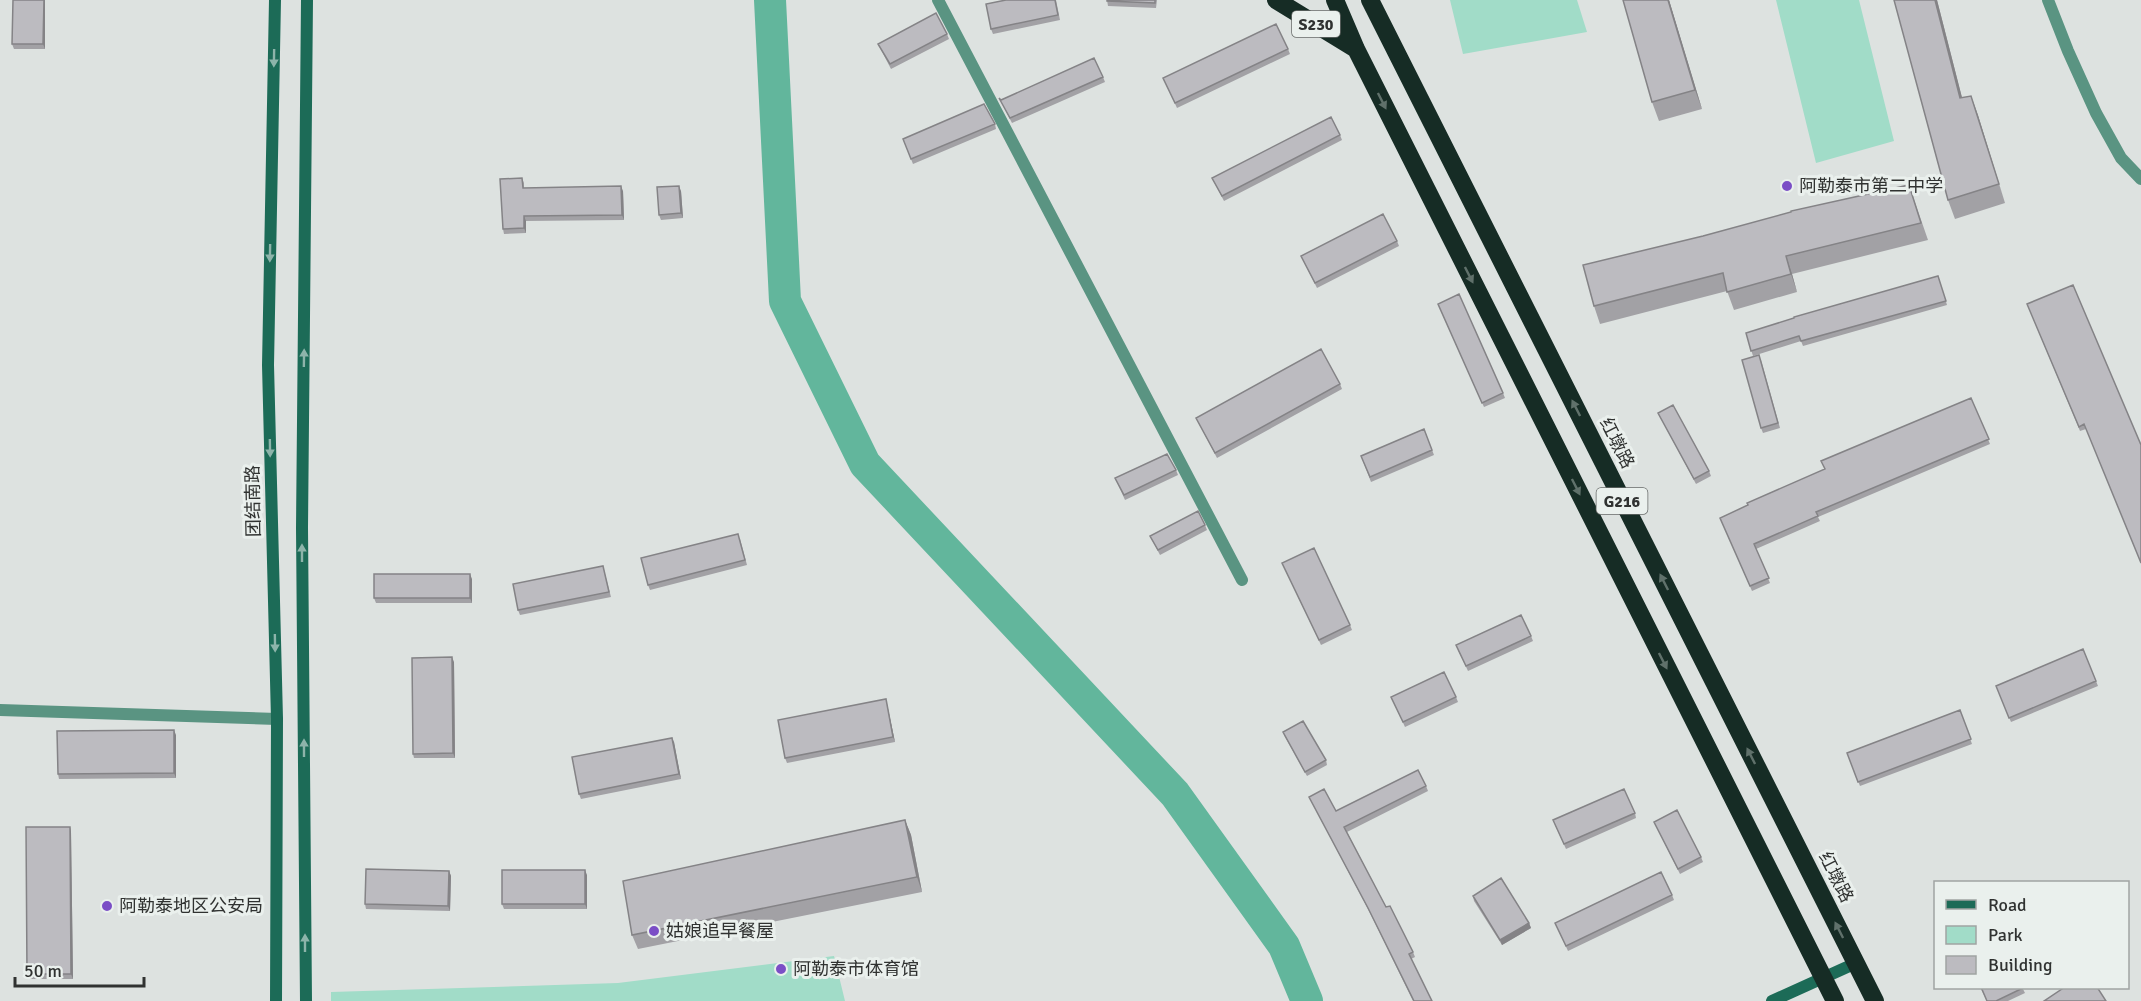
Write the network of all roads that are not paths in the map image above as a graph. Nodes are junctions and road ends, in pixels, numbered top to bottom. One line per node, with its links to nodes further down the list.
1 (275, 0): 12 (main road, 团结南路, one-way to 12)
2 (308, 0): 16 (main road, one-way to 2)
3 (938, 0): 10 (street)
4 (1276, 0): 8 (highway, S230)
5 (1335, 0): 8 (highway, G216)
6 (1370, 0): 13 (highway, 红墩路 / G216, one-way to 6)
7 (2048, 0): 9 (street)
8 (1356, 48): 14 (highway, G216, one-way to 14)
9 (2141, 179)
10 (1242, 580)
11 (0, 710): 12 (street)
12 (277, 719): 15 (main road, 团结南路)
13 (1856, 963): 14 (main road); 19 (highway, 红墩路 / G216)
14 (1822, 977): 17 (main road); 18 (highway, G216)
15 (276, 1001)
16 (306, 1001)
17 (1772, 1001)
18 (1834, 1001)
19 (1875, 1001)

